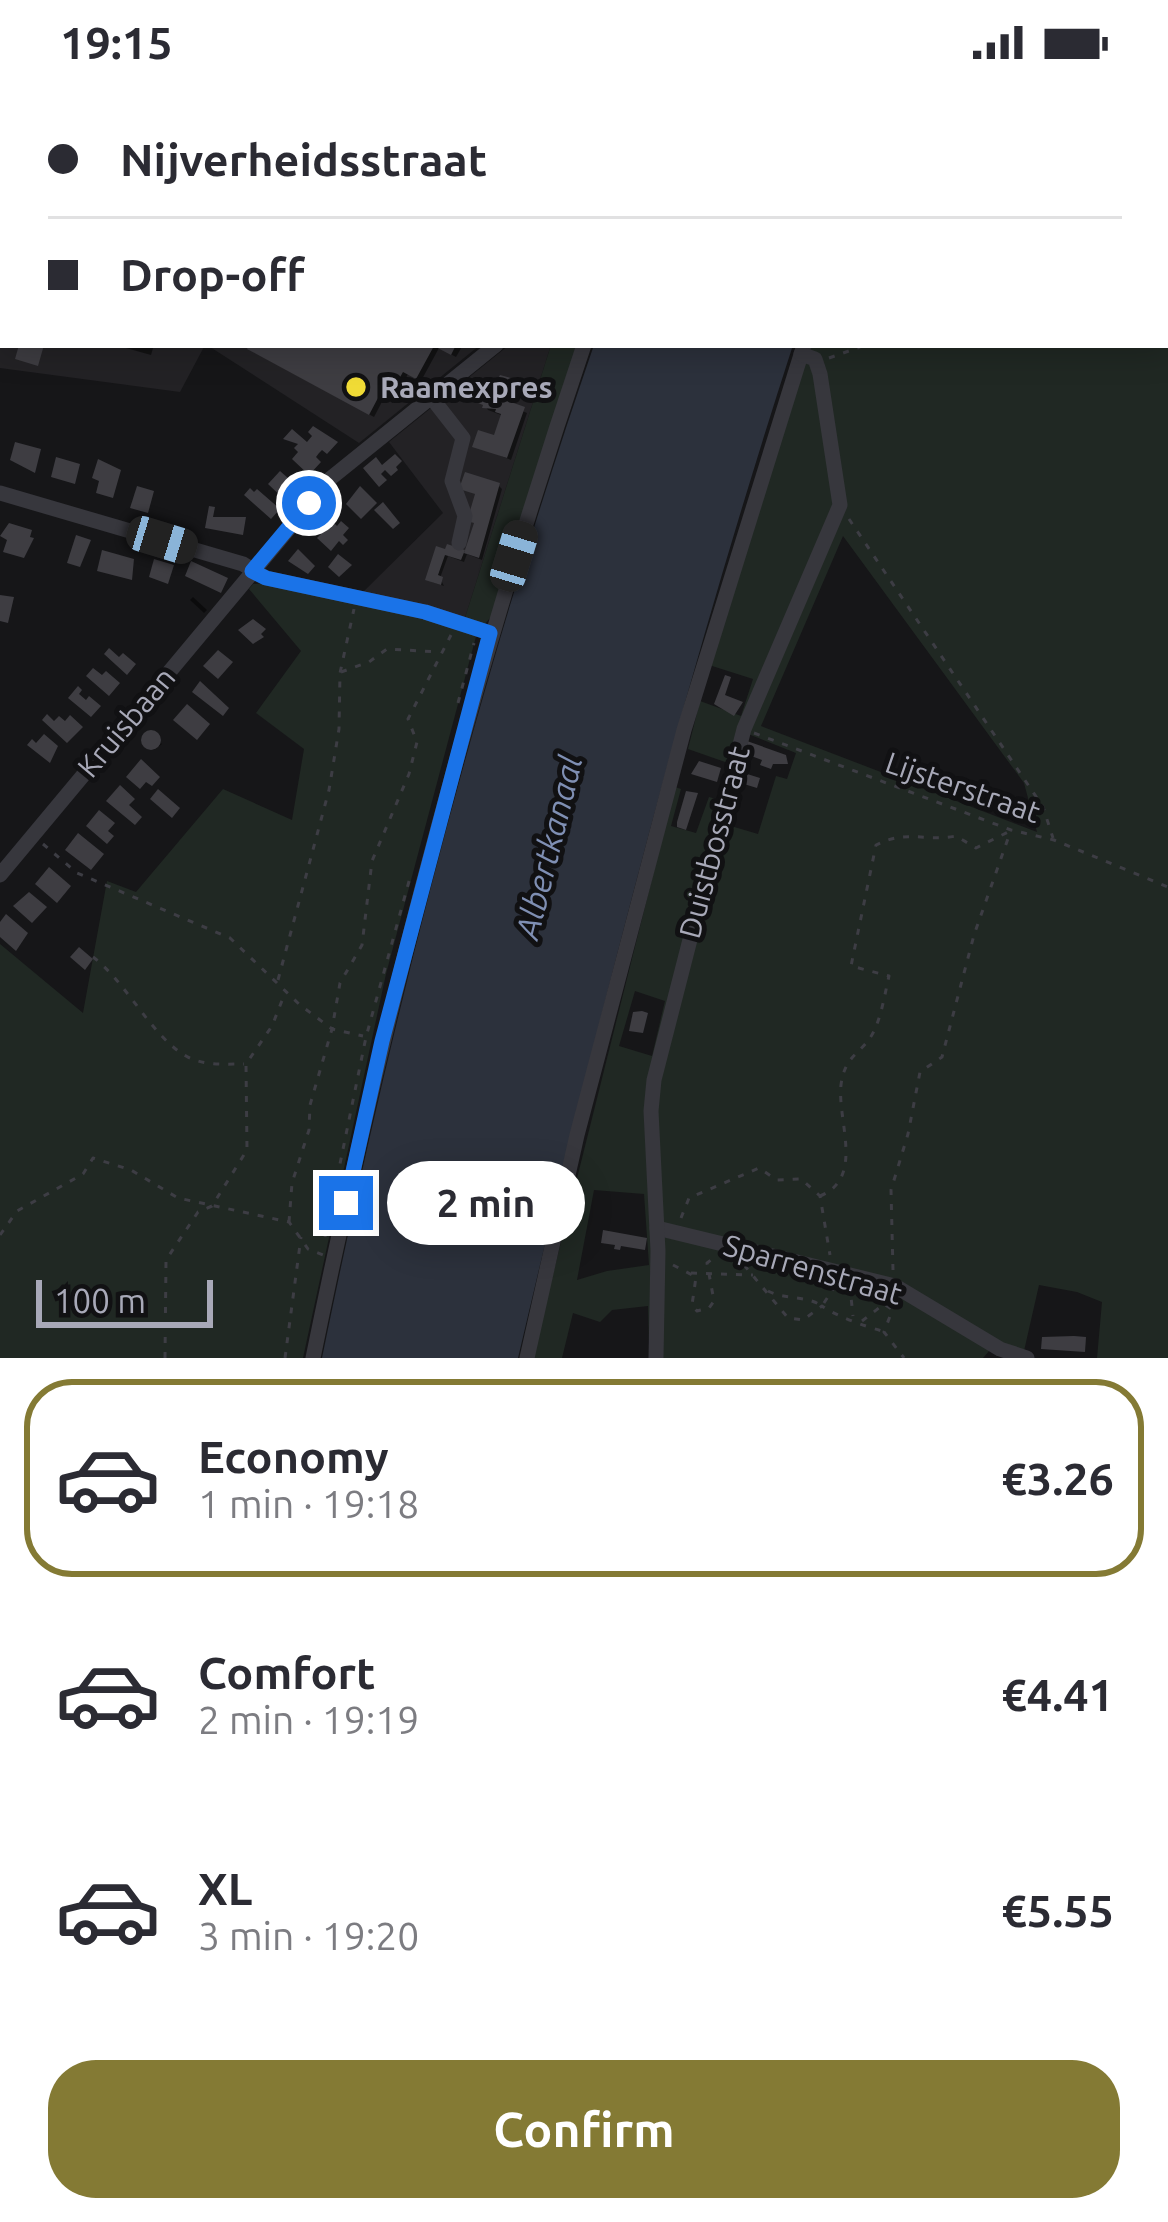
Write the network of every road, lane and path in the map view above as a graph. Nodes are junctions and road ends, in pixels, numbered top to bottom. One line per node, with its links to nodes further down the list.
1 (492, 348): 8 (street, Kruisbaan)
2 (583, 348): 15 (street)
3 (832, 348): 6 (path)
4 (856, 348): 6 (path)
5 (803, 349): 7 (street); 57 (street)
6 (833, 354): 7 (path)
7 (818, 367): 10 (street)
8 (431, 398): 11 (street); 12 (street, Kruisbaan)
9 (0, 493): 12 (street)
10 (840, 505): 18 (street, Duistbosstraat); 21 (path)
11 (459, 543)
12 (252, 571): 13 (street); 20 (street, Kruisbaan)
13 (357, 597): 14 (street); 17 (path)
14 (463, 624): 15 (street); 16 (path)
15 (490, 633): 28 (street)
16 (440, 652): 17 (path); 27 (path)
17 (340, 673): 25 (path)
18 (744, 729): 19 (path, Lijsterstraat); 33 (street, Duistbosstraat)
19 (1011, 830): 21 (path, Lijsterstraat); 30 (path); 42 (path)
20 (32, 835): 22 (street, Kruisbaan); 25 (path)
21 (1054, 840): 23 (path, Lijsterstraat)
22 (0, 874)
23 (1168, 886)
24 (93, 956): 29 (path)
25 (278, 982): 26 (path)
26 (286, 991): 27 (path); 29 (path)
27 (332, 1030): 28 (path); 32 (path)
28 (382, 1041): 39 (street)
29 (245, 1064): 31 (path)
30 (820, 1196): 34 (path); 40 (path)
31 (212, 1206): 32 (path); 35 (path); 54 (path)
32 (289, 1222): 36 (path)
33 (656, 1228): 34 (street, Sparrenstraat); 37 (street, Duistbosstraat)
34 (680, 1232): 47 (street, Sparrenstraat)
35 (0, 1235)
36 (302, 1235): 39 (path); 55 (path)
37 (658, 1251): 45 (path); 58 (street, Duistbosstraat)
38 (722, 1257): 43 (path)
39 (333, 1259): 56 (street)
40 (829, 1260)
41 (739, 1262): 46 (path)
42 (892, 1264): 44 (path); 47 (path)
43 (707, 1271): 45 (path); 45 (path); 46 (path)
44 (882, 1271)
45 (690, 1273)
46 (755, 1275): 48 (path)
47 (896, 1286): 50 (path); 60 (street, Sparrenstraat)
48 (767, 1291): 49 (path); 49 (path)
49 (822, 1306): 51 (path); 51 (path)
50 (894, 1311): 52 (path); 53 (path)
51 (853, 1318): 52 (path)
52 (860, 1322): 53 (path)
53 (884, 1332): 59 (path)
54 (165, 1358)
55 (285, 1358)
56 (313, 1358)
57 (527, 1358)
58 (656, 1358)
59 (904, 1358)
60 (1028, 1358)

